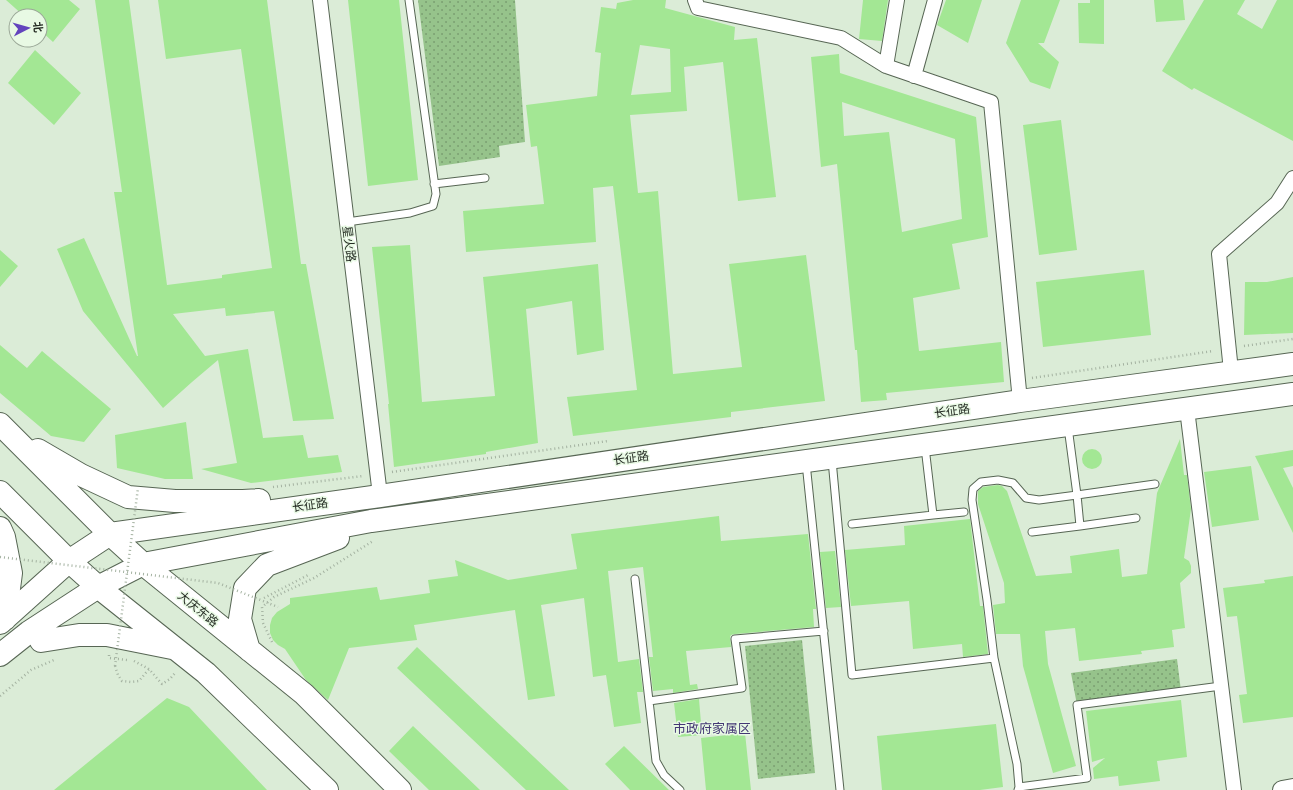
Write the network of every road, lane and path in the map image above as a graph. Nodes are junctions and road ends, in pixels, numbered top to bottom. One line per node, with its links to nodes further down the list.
1 (320, 0): 11 (street, 星火路)
2 (409, 0): 10 (lane)
3 (695, 0): 6 (street)
4 (897, 0): 6 (street)
5 (935, 0): 7 (street)
6 (886, 66): 7 (street)
7 (914, 76): 16 (street)
8 (485, 178): 10 (lane)
9 (1293, 178): 13 (street)
10 (434, 184): 11 (lane)
11 (347, 222): 25 (street, 星火路)
12 (1293, 339): 13 (path)
13 (1228, 349): 15 (street); 16 (path)
14 (1293, 364): 15 (main road, 长征路)
15 (1231, 371): 16 (main road, 长征路)
16 (1019, 390): 26 (main road, 长征路)
17 (1293, 394): 18 (main road)
18 (1187, 409): 19 (main road); 64 (street)
19 (1068, 425): 22 (main road); 31 (lane)
20 (6, 429): 25 (main road); 40 (main road, 大庆东路)
21 (612, 440): 25 (path)
22 (925, 445): 23 (main road); 33 (lane)
23 (831, 458): 24 (main road); 60 (lane)
24 (806, 461): 38 (main road); 50 (lane)
25 (378, 481): 26 (main road); 28 (path)
26 (463, 483): 40 (main road, 长征路)
27 (1155, 484): 31 (lane)
28 (270, 487)
29 (138, 488): 43 (path, bridge)
30 (0, 492): 42 (main road)
31 (1077, 495): 36 (lane); 60 (lane)
32 (964, 512): 33 (lane)
33 (933, 515): 35 (lane)
34 (1136, 518): 36 (lane)
35 (852, 524)
36 (1080, 526): 39 (lane)
37 (0, 528): 49 (main road)
38 (374, 530): 43 (main road); 52 (path); 54 (main road)
39 (1032, 532)
40 (110, 534): 42 (main road, 长征路); 43 (main road, 大庆东路)
41 (0, 557): 43 (path, bridge)
42 (69, 561): 46 (main road); 49 (main road, 长征路)
43 (136, 568): 46 (main road); 47 (path, bridge); 54 (main road, 大庆东路); 61 (path, bridge)
44 (310, 574): 47 (path)
45 (636, 578): 66 (lane)
46 (89, 592): 51 (main road); 53 (main road)
47 (260, 600): 48 (path, bridge)
48 (278, 607)
49 (3, 621)
50 (824, 631): 66 (lane); 72 (lane)
51 (35, 636): 53 (main road); 58 (main road); 62 (main road)
52 (275, 648)
53 (176, 649): 69 (main road)
54 (248, 650): 70 (main road, 大庆东路)
55 (109, 651): 61 (path)
56 (116, 651): 57 (path)
57 (123, 651)
58 (0, 655)
59 (59, 657): 65 (path)
60 (994, 658): 67 (lane)
61 (149, 669): 63 (path)
62 (0, 672)
63 (170, 679)
64 (1221, 686): 67 (lane); 73 (street)
65 (0, 696)
66 (649, 701): 71 (lane)
67 (1018, 788)
68 (1293, 788): 74 (street)
69 (327, 790)
70 (400, 790)
71 (680, 790)
72 (840, 790)
73 (1234, 790)
74 (1282, 790)

